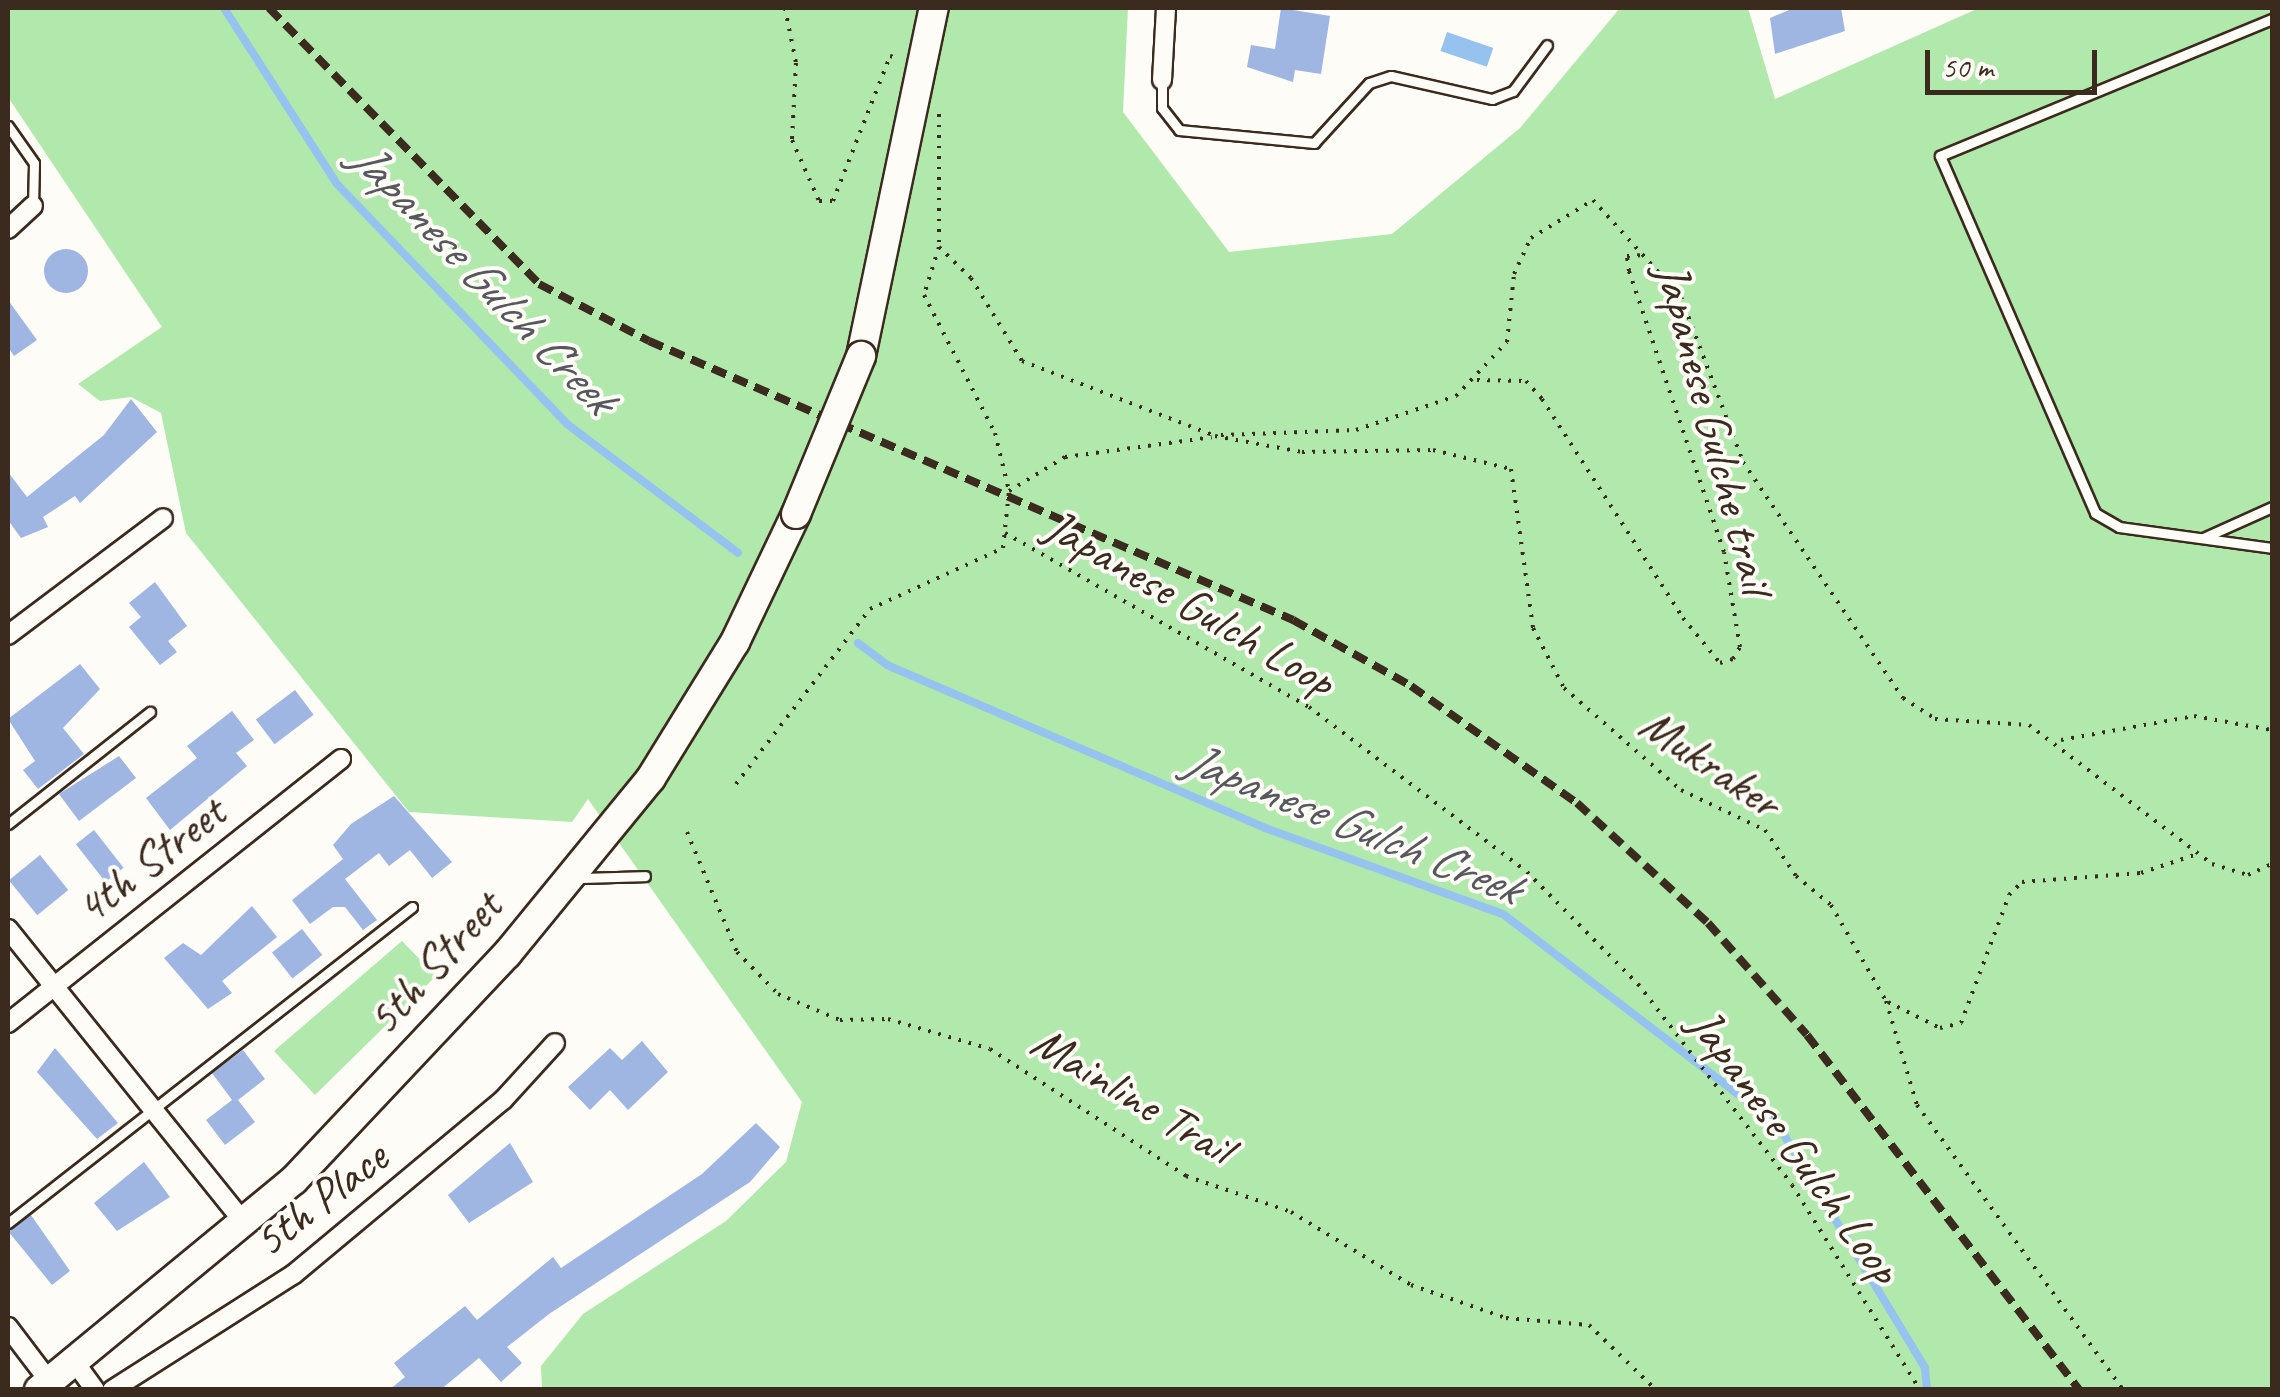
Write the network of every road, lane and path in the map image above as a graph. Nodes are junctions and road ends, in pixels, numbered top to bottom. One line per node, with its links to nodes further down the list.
1 (785, 8): 6 (path)
2 (934, 8): 6 (main road, 5th Street)
3 (1166, 8): 7 (street)
4 (2272, 19): 19 (lane)
5 (1547, 44): 7 (lane)
6 (922, 62): 11 (path); 32 (main road, 5th Street, bridge)
7 (1162, 80)
8 (8, 126): 9 (lane)
9 (33, 206): 10 (street)
10 (8, 229)
11 (939, 247): 14 (path); 15 (path)
12 (1653, 261): 13 (path, Japanese Gulch Loop); 13 (path, Japanese Gulche trail); 24 (path, Japanese Gulch Loop)
13 (1477, 380): 14 (path, Japanese Gulch Loop)
14 (1214, 436): 15 (path, Japanese Gulch Loop); 36 (path, Mukraker)
15 (1010, 491): 18 (path, Japanese Gulch Loop)
16 (2272, 508): 19 (lane)
17 (163, 518): 21 (street)
18 (1005, 533): 26 (path); 48 (path, Japanese Gulch Loop)
19 (2200, 539): 20 (lane)
20 (2272, 548)
21 (8, 635)
22 (150, 712): 27 (lane)
23 (2272, 730): 24 (path)
24 (2058, 740): 29 (path, Japanese Gulch Loop)
25 (341, 759): 35 (street, 4th Street)
26 (736, 784)
27 (8, 824)
28 (686, 832): 47 (path, Mainline Trail)
29 (2197, 854): 30 (path, Japanese Gulch Loop); 36 (path)
30 (2272, 864)
31 (645, 876): 32 (lane)
32 (570, 879): 41 (main road, 5th Street)
33 (412, 907): 39 (lane)
34 (8, 929): 35 (street)
35 (54, 988): 37 (street, 4th Street); 39 (street)
36 (1886, 1001): 49 (path, Mukraker)
37 (8, 1023)
38 (555, 1043): 46 (street, 5th Place)
39 (148, 1112): 40 (lane); 41 (street)
40 (8, 1223)
41 (244, 1224): 43 (main road, 5th Street)
42 (8, 1327): 44 (street)
43 (74, 1361): 44 (main road, 5th Street); 45 (street)
44 (44, 1386)
45 (95, 1390)
46 (112, 1390)
47 (1656, 1390)
48 (1920, 1390)
49 (2123, 1390)

